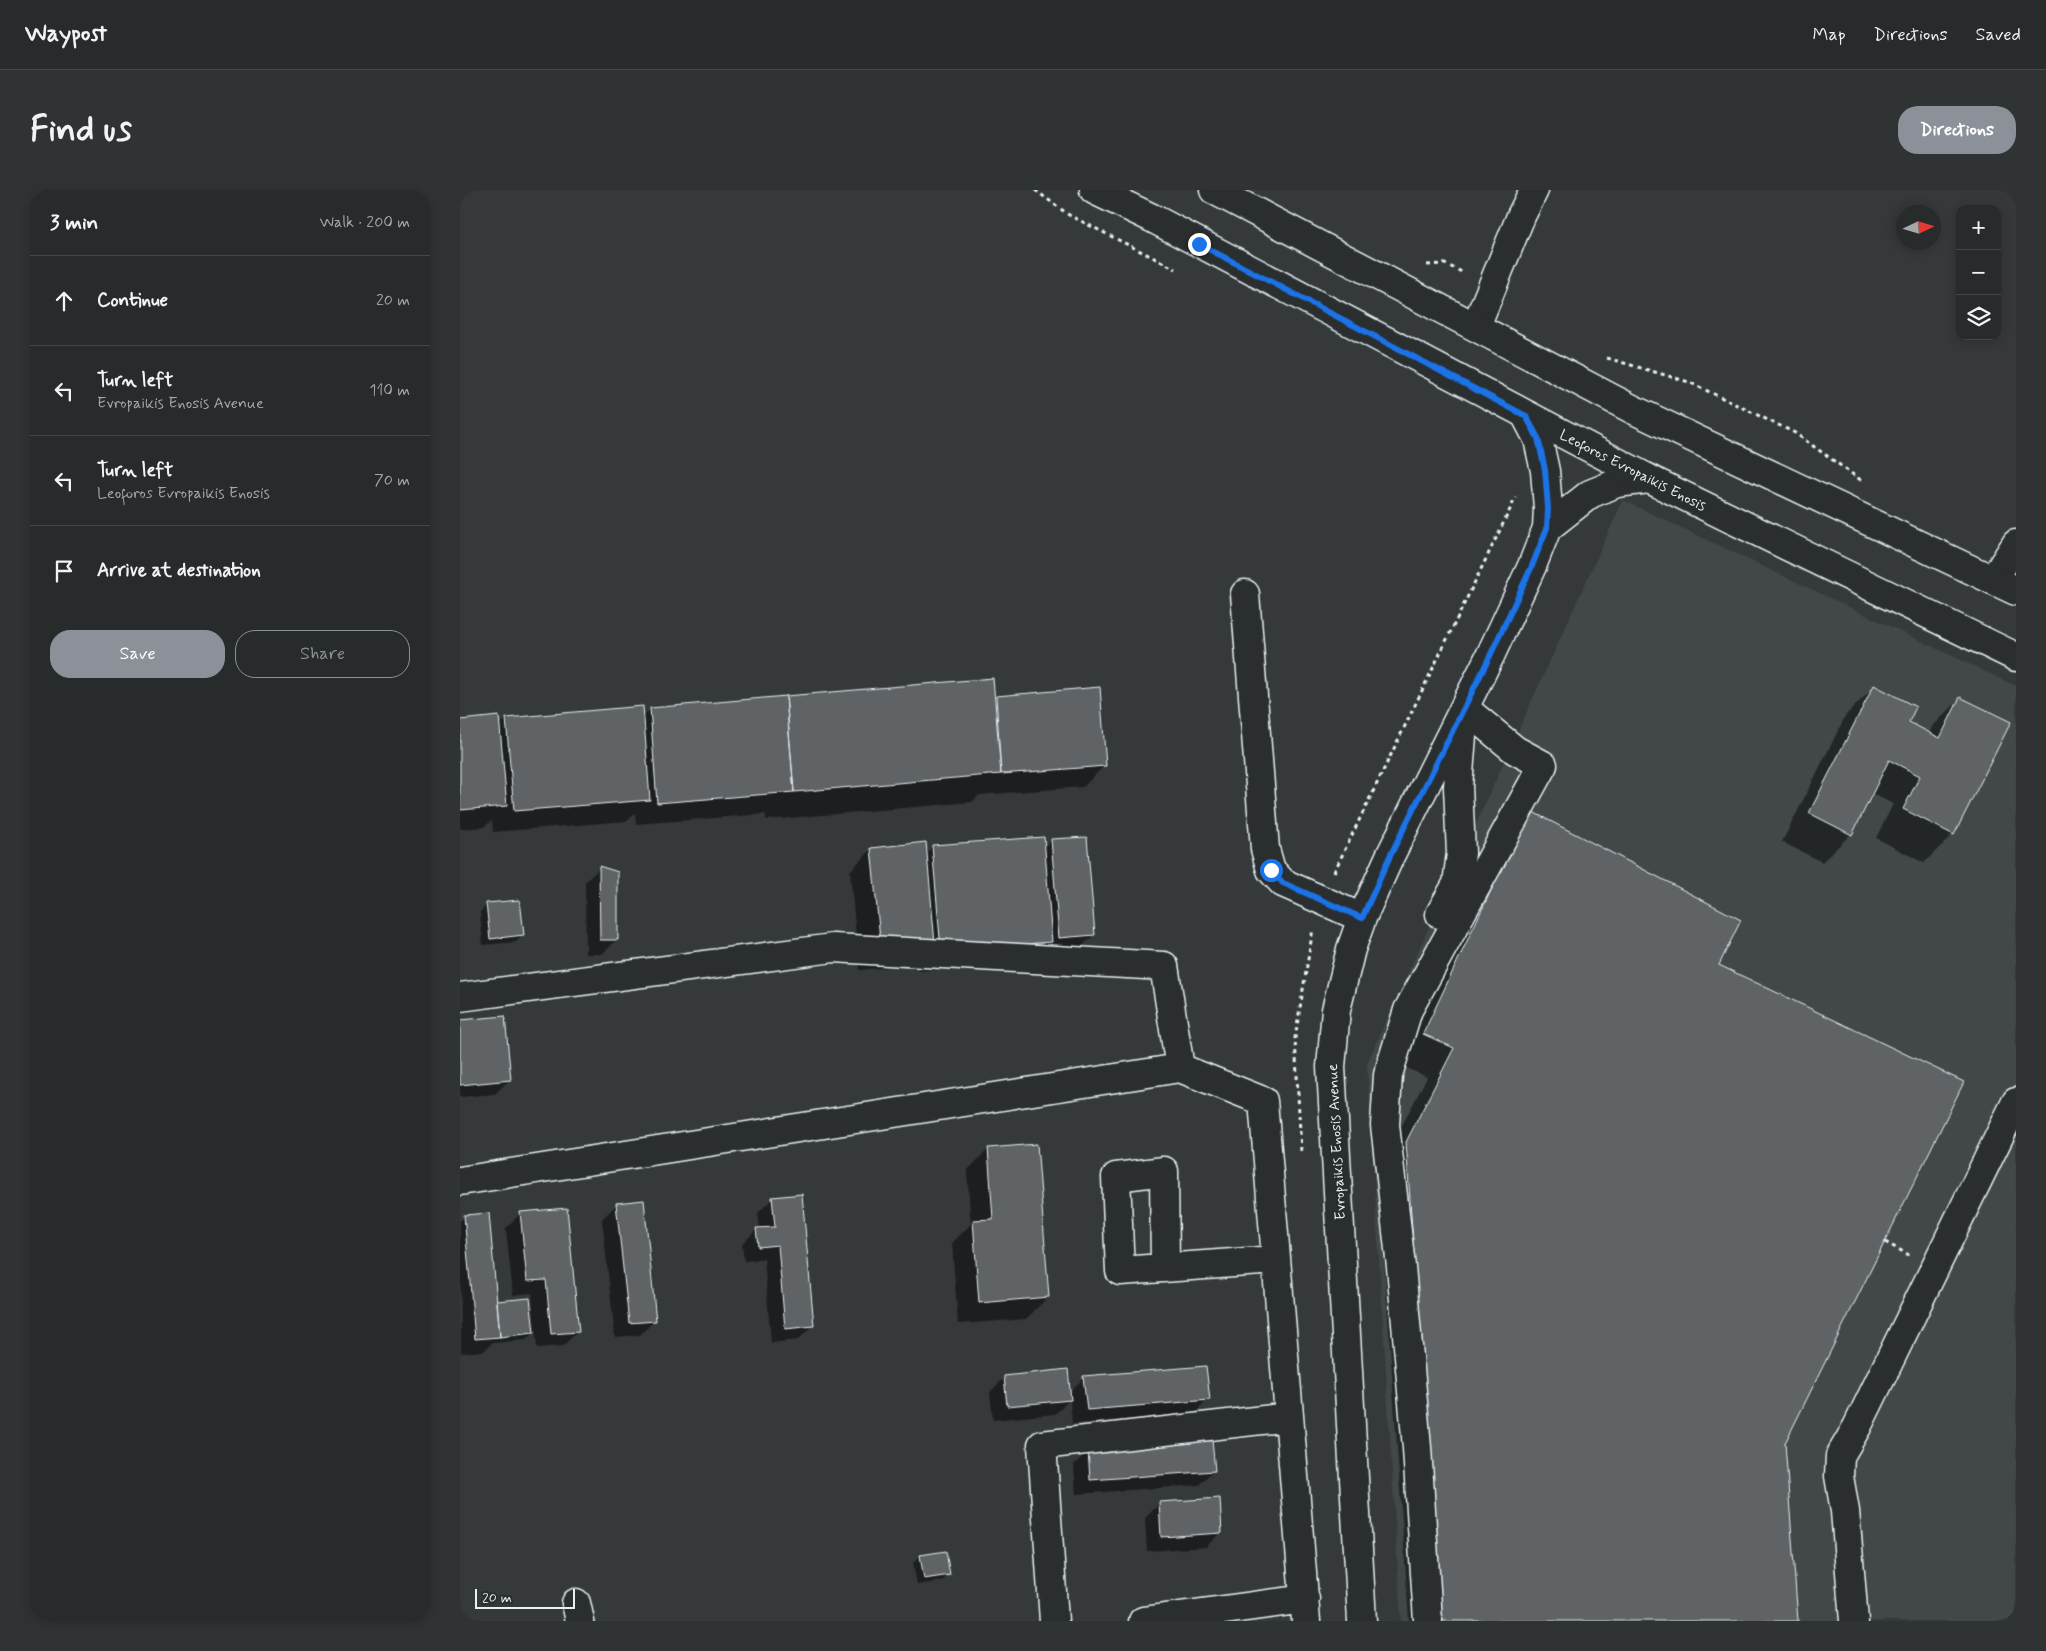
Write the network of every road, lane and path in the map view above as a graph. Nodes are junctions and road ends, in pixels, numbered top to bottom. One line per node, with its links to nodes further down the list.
1 (1094, 190): 6 (main road, Leoforos Evropaikis Enosis)
2 (1214, 190): 4 (main road)
3 (1534, 190): 4 (main road)
4 (1476, 326): 11 (main road)
5 (1600, 355): 8 (path)
6 (1526, 416): 7 (main road, Leoforos Evropaikis Enosis); 9 (main road, Evropaikis Enosis Avenue)
7 (1649, 479): 9 (main road); 13 (main road, Leoforos Evropaikis Enosis)
8 (1867, 485)
9 (1547, 528): 14 (main road, Evropaikis Enosis Avenue)
10 (2016, 544): 11 (main road)
11 (2005, 586)
12 (1245, 594): 15 (main road)
13 (2016, 657)
14 (1464, 708): 15 (main road, Evropaikis Enosis Avenue); 17 (main road); 17 (main road)
15 (1362, 918): 27 (main road, Evropaikis Enosis Avenue)
16 (460, 997): 18 (main road)
17 (1408, 1010): 28 (main road)
18 (1180, 1068): 20 (main road); 21 (main road)
19 (2016, 1102): 29 (main road)
20 (460, 1181)
21 (1276, 1260): 22 (main road); 23 (main road)
22 (1165, 1268)
23 (1289, 1417): 24 (main road); 25 (main road)
24 (1305, 1610): 26 (main road)
25 (1054, 1621)
26 (1143, 1621)
27 (1362, 1621)
28 (1428, 1621)
29 (1854, 1621)

